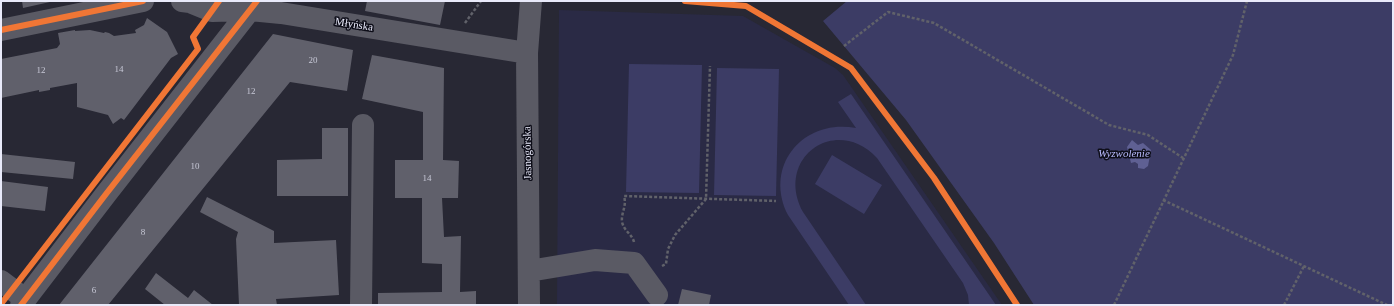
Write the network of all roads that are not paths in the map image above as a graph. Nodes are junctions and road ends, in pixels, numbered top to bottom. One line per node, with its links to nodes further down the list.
1 (143, 1): 5 (street)
2 (182, 1): 4 (street, Młyńska)
3 (531, 1): 6 (street, Jasnogórska)
4 (254, 5): 6 (street, Młyńska); 11 (street)
5 (1, 30)
6 (527, 53): 8 (street, Jasnogórska)
7 (363, 125): 12 (street)
8 (529, 271): 10 (street); 13 (street, Jasnogórska)
9 (1, 281): 11 (street)
10 (658, 295)
11 (23, 302)
12 (361, 305)
13 (529, 305)

